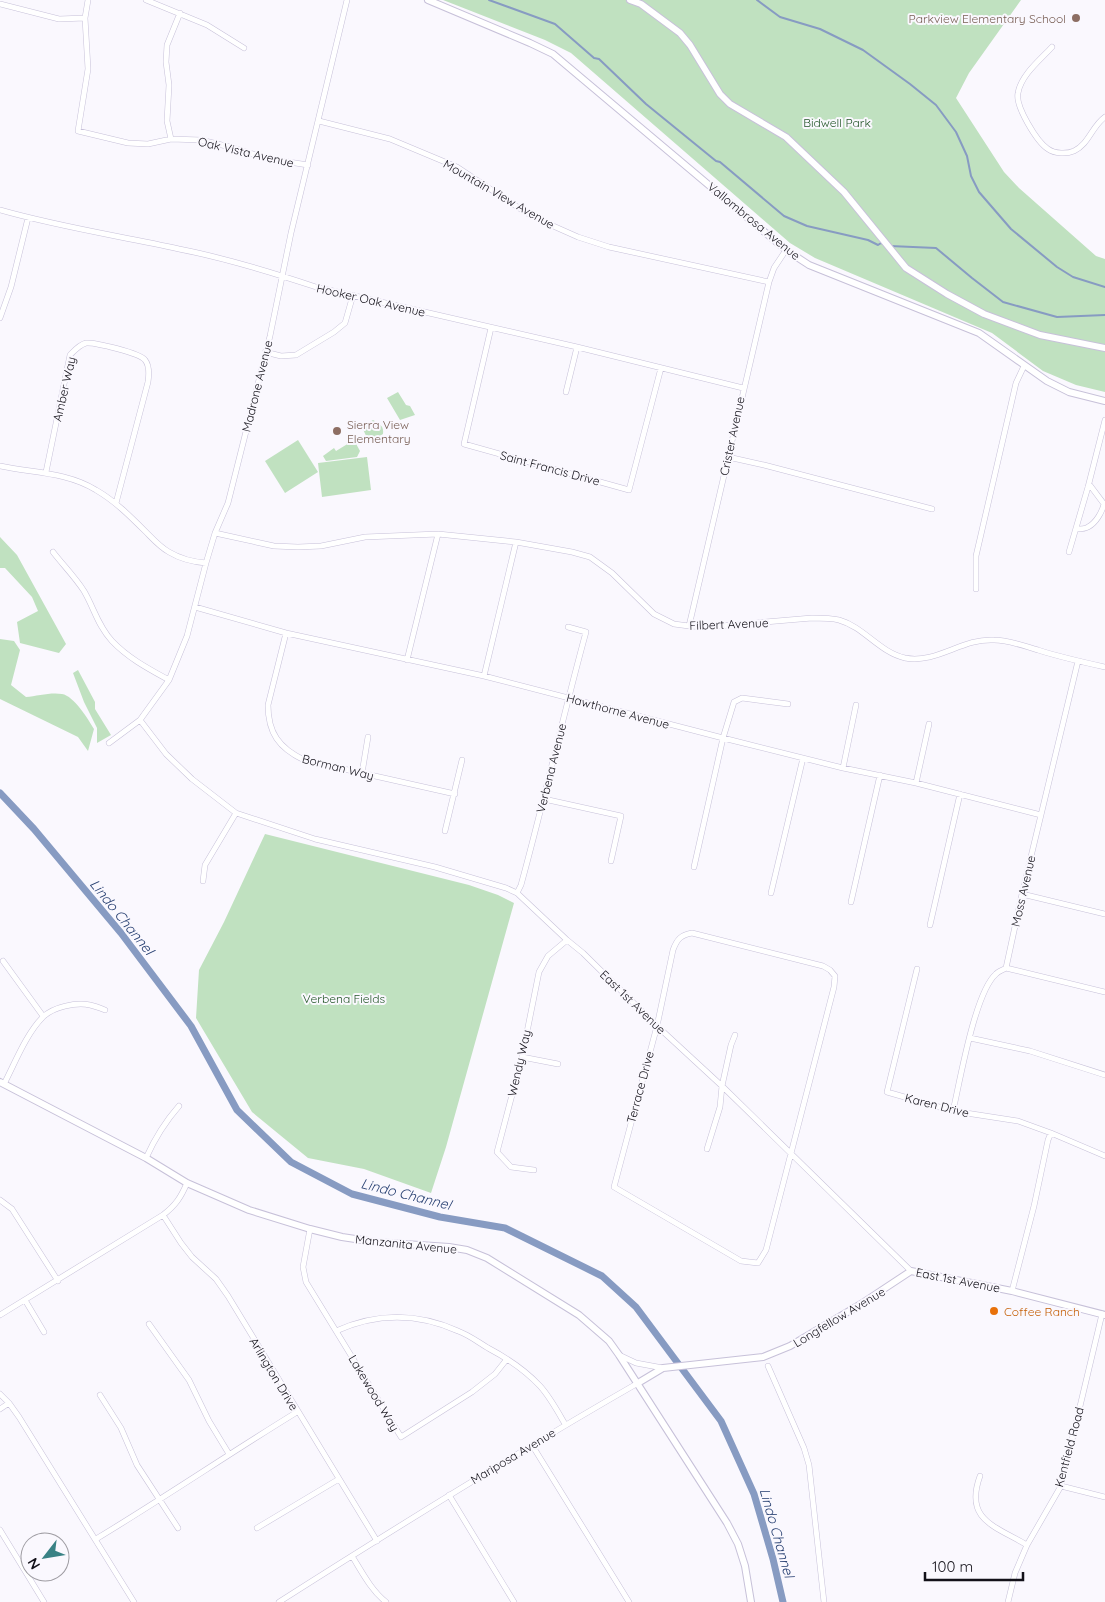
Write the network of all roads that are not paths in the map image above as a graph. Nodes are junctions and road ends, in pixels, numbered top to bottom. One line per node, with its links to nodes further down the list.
1 (88, 0): 8 (street, Oak Vista Avenue)
2 (146, 0): 7 (street)
3 (347, 0): 12 (street, Madrone Avenue)
4 (428, 0): 17 (street, Vallombrosa Avenue)
5 (630, 0): 24 (street)
6 (0, 4): 8 (street)
7 (180, 13): 10 (street); 13 (street)
8 (85, 18): 13 (street, Oak Vista Avenue)
9 (1052, 47): 11 (street)
10 (244, 48)
11 (1105, 117)
12 (319, 121): 14 (street, Madrone Avenue); 19 (street, Mountain View Avenue)
13 (171, 139): 14 (street, Oak Vista Avenue)
14 (308, 165): 18 (street, Madrone Avenue)
15 (0, 210): 16 (street, Hooker Oak Avenue)
16 (28, 218): 18 (street, Hooker Oak Avenue); 21 (street)
17 (786, 250): 19 (street, Crister Avenue); 26 (street, Vallombrosa Avenue)
18 (282, 276): 20 (street, Hooker Oak Avenue); 25 (street, Madrone Avenue)
19 (769, 282): 28 (street, Crister Avenue)
20 (353, 296): 22 (street, Hooker Oak Avenue); 25 (street)
21 (0, 318)
22 (491, 328): 23 (street, Hooker Oak Avenue); 27 (street, Saint Francis Drive)
23 (577, 347): 27 (street, Hooker Oak Avenue); 29 (street)
24 (1105, 348)
25 (266, 352): 39 (street, Madrone Avenue)
26 (1024, 366): 30 (street, Vallombrosa Avenue); 45 (street)
27 (661, 368): 28 (street, Hooker Oak Avenue)
28 (743, 388): 32 (street, Crister Avenue)
29 (566, 392)
30 (1105, 401)
31 (1105, 420): 35 (street)
32 (728, 457): 37 (street); 47 (street, Crister Avenue)
33 (0, 466): 34 (street)
34 (46, 472): 36 (street); 36 (street, Amber Way)
35 (1089, 484): 38 (street); 38 (street)
36 (116, 503): 44 (street)
37 (932, 509)
38 (1076, 529): 43 (street)
39 (215, 533): 40 (street, Filbert Avenue); 44 (street, Madrone Avenue)
40 (438, 534): 41 (street, Filbert Avenue); 50 (street)
41 (516, 542): 47 (street, Filbert Avenue); 53 (street)
42 (53, 552): 54 (street)
43 (1069, 552)
44 (206, 563): 46 (street, Madrone Avenue)
45 (976, 588)
46 (196, 607): 49 (street, Hawthorne Avenue); 54 (street, Madrone Avenue)
47 (689, 626): 51 (street, Filbert Avenue)
48 (568, 627): 55 (street, Verbena Avenue)
49 (286, 633): 50 (street, Hawthorne Avenue); 66 (street, Borman Way)
50 (407, 660): 53 (street, Hawthorne Avenue)
51 (1078, 662): 52 (street, Filbert Avenue); 73 (street, Moss Avenue)
52 (1105, 667)
53 (484, 676): 55 (street, Hawthorne Avenue)
54 (168, 680): 58 (street, Madrone Avenue)
55 (568, 698): 61 (street, Hawthorne Avenue); 71 (street, Verbena Avenue)
56 (788, 704): 61 (street)
57 (856, 705): 65 (street)
58 (140, 720): 62 (street, Madrone Avenue); 72 (street, East 1st Avenue)
59 (928, 724): 68 (street)
60 (368, 737): 66 (street)
61 (723, 738): 63 (street, Hawthorne Avenue); 76 (street)
62 (109, 744)
63 (803, 758): 65 (street, Hawthorne Avenue); 79 (street)
64 (462, 760): 69 (street)
65 (843, 768): 67 (street, Hawthorne Avenue)
66 (362, 773): 69 (street, Borman Way)
67 (880, 775): 68 (street, Hawthorne Avenue); 81 (street)
68 (916, 783): 70 (street, Hawthorne Avenue)
69 (455, 794): 74 (street)
70 (960, 794): 73 (street, Hawthorne Avenue); 83 (street)
71 (544, 800): 75 (street); 78 (street, Verbena Avenue)
72 (236, 813): 77 (street); 78 (street, East 1st Avenue)
73 (1041, 815): 80 (street, Moss Avenue)
74 (445, 831)
75 (611, 861)
76 (694, 867)
77 (203, 881)
78 (517, 893): 84 (street, East 1st Avenue)
79 (771, 893)
80 (1022, 894): 82 (street); 86 (street, Moss Avenue)
81 (851, 902)
82 (1105, 914)
83 (930, 925)
84 (567, 940): 91 (street, East 1st Avenue); 94 (street, Wendy Way)
85 (4, 961): 90 (street)
86 (1006, 968): 88 (street); 93 (street)
87 (917, 969): 100 (street, Karen Drive)
88 (1105, 992)
89 (105, 1010): 90 (street)
90 (44, 1016): 97 (street)
91 (657, 1026): 98 (street, East 1st Avenue); 103 (street, Terrace Drive); 103 (street, Terrace Drive)
92 (735, 1035): 98 (street)
93 (970, 1038): 96 (street); 100 (street)
94 (522, 1057): 95 (street); 106 (street, Wendy Way)
95 (558, 1064)
96 (1105, 1076)
97 (2, 1083): 105 (street, Manzanita Avenue)
98 (722, 1086): 102 (street); 103 (street, East 1st Avenue)
99 (179, 1106): 105 (street)
100 (953, 1110): 101 (street, Karen Drive)
101 (1051, 1133): 104 (street, Karen Drive); 113 (street)
102 (707, 1149)
103 (791, 1153): 111 (street, East 1st Avenue)
104 (1105, 1156)
105 (146, 1158): 107 (street, Manzanita Avenue)
106 (534, 1170)
107 (187, 1183): 109 (street); 110 (street, Manzanita Avenue)
108 (0, 1200): 112 (street)
109 (163, 1215): 112 (street); 130 (street, Arlington Drive)
110 (310, 1230): 118 (street, Lakewood Way); 120 (street, Manzanita Avenue)
111 (911, 1271): 113 (street, East 1st Avenue); 121 (street, Longfellow Avenue)
112 (58, 1281): 114 (street)
113 (1012, 1291): 116 (street, East 1st Avenue)
114 (25, 1300): 115 (street); 119 (street)
115 (0, 1315)
116 (1103, 1315): 136 (street, Kentfield Road)
117 (149, 1324): 133 (street)
118 (336, 1331): 122 (street); 122 (street, Lakewood Way)
119 (44, 1332)
120 (619, 1355): 124 (street); 125 (street, Manzanita Avenue)
121 (763, 1357): 124 (street, Mariposa Avenue)
122 (507, 1358): 131 (street)
123 (768, 1366): 154 (street)
124 (663, 1368): 125 (street, Mariposa Avenue)
125 (638, 1383): 131 (street, Mariposa Avenue); 153 (street, Manzanita Avenue)
126 (0, 1394): 128 (street)
127 (100, 1395): 139 (street)
128 (10, 1403): 129 (street); 143 (street)
129 (0, 1409)
130 (297, 1412): 133 (street); 135 (street, Arlington Drive)
131 (565, 1424): 132 (street, Mariposa Avenue)
132 (532, 1445): 137 (street, Mariposa Avenue); 152 (street)
133 (229, 1454): 139 (street)
134 (980, 1476): 145 (street)
135 (339, 1479): 141 (street); 144 (street, Arlington Drive)
136 (1060, 1486): 138 (street); 145 (street, Kentfield Road)
137 (449, 1495): 144 (street, Mariposa Avenue); 151 (street)
138 (1105, 1497)
139 (160, 1500): 140 (street); 143 (street)
140 (178, 1528)
141 (257, 1528)
142 (0, 1530): 147 (street)
143 (96, 1539): 148 (street)
144 (376, 1541): 146 (street, Mariposa Avenue)
145 (1027, 1545): 155 (street, Kentfield Road)
146 (352, 1556): 149 (street, Mariposa Avenue); 150 (street)
147 (44, 1602)
148 (134, 1602)
149 (280, 1602)
150 (386, 1602)
151 (514, 1602)
152 (629, 1602)
153 (751, 1602)
154 (824, 1602)
155 (1008, 1602)

